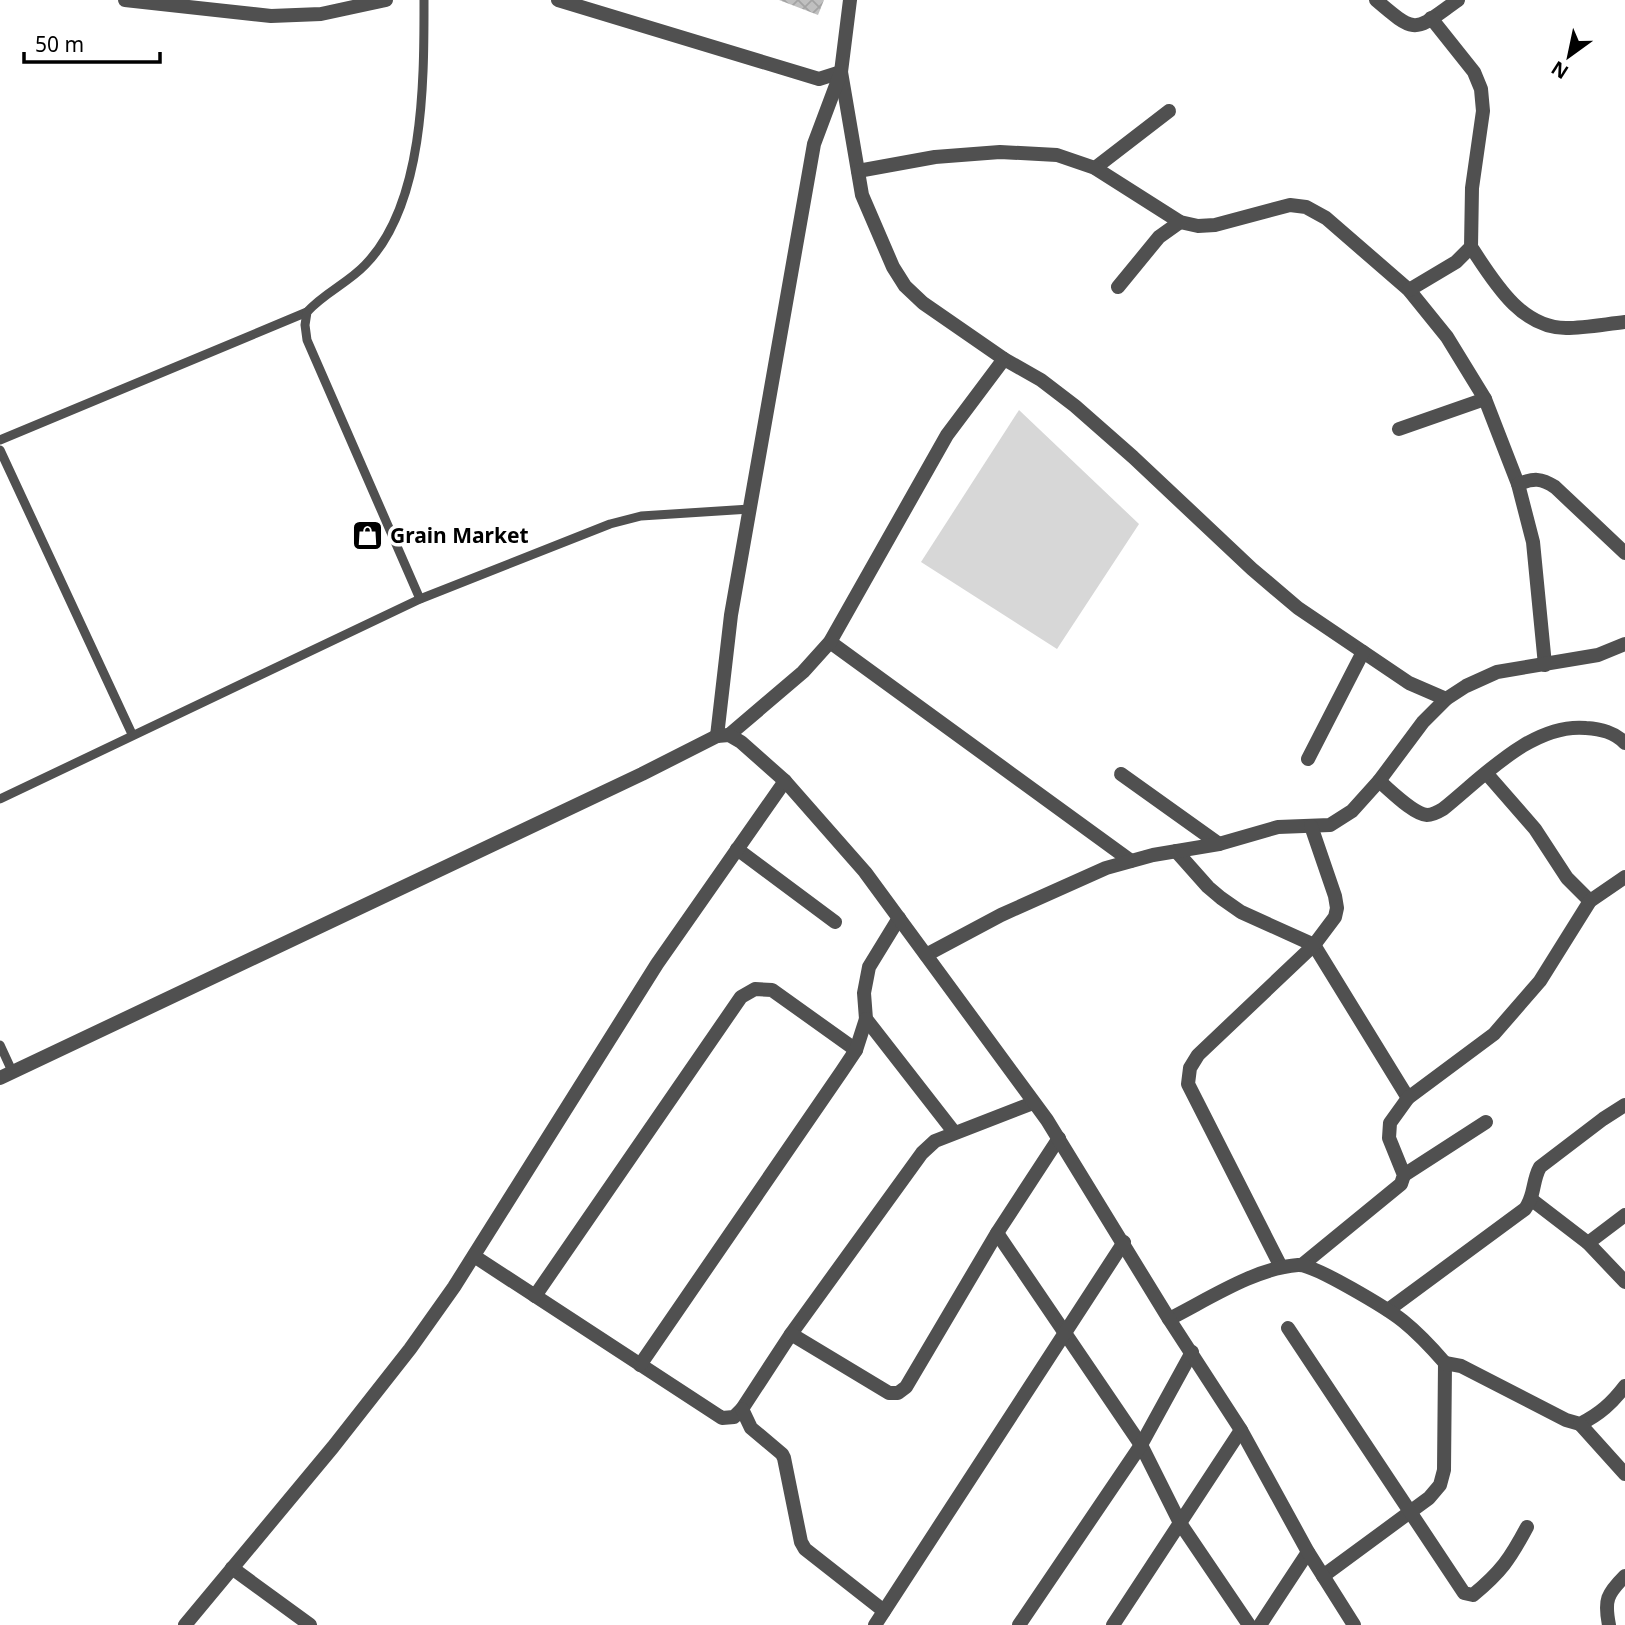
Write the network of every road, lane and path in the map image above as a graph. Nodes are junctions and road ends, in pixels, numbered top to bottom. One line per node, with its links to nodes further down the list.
1 (125, 0): 2 (street)
2 (386, 0)
3 (424, 0): 17 (lane)
4 (558, 0): 9 (street)
5 (850, 0): 9 (street)
6 (1376, 0): 8 (street)
7 (1458, 0): 8 (street)
8 (1432, 18): 14 (street)
9 (841, 72): 12 (street); 25 (street)
10 (1168, 111): 11 (street)
11 (1095, 168): 12 (street); 13 (street)
12 (858, 171): 19 (street)
13 (1180, 222): 15 (street); 16 (street)
14 (1471, 247): 16 (street); 18 (street)
15 (1118, 287)
16 (1409, 290): 20 (street)
17 (307, 312): 22 (lane); 27 (lane)
18 (1625, 322)
19 (1004, 359): 28 (street); 30 (street)
20 (1485, 399): 21 (street); 24 (street)
21 (1399, 429)
22 (0, 440)
23 (0, 450): 33 (lane)
24 (1518, 484): 26 (street); 31 (street)
25 (750, 509): 27 (lane); 34 (street)
26 (1625, 553)
27 (420, 599): 33 (lane)
28 (830, 642): 34 (street); 46 (street)
29 (1625, 644): 31 (street)
30 (1363, 652): 32 (street); 36 (street)
31 (1545, 665): 32 (street)
32 (1447, 699): 40 (street)
33 (132, 734): 41 (lane)
34 (723, 735): 39 (street); 56 (street)
35 (1625, 743): 38 (street)
36 (1308, 759)
37 (1121, 774): 43 (street)
38 (1487, 774): 40 (street); 48 (street)
39 (785, 781): 44 (street); 49 (street)
40 (1379, 782): 42 (street)
41 (0, 799)
42 (1311, 826): 43 (street); 51 (street)
43 (1219, 844): 45 (street)
44 (737, 849): 50 (street); 69 (street)
45 (1176, 851): 46 (street); 51 (street)
46 (1131, 862): 52 (street)
47 (1625, 877): 48 (street)
48 (1590, 901): 57 (street)
49 (899, 918): 52 (street); 53 (street)
50 (835, 922)
51 (1314, 945): 57 (street); 71 (street)
52 (926, 955): 58 (street)
53 (866, 1018): 55 (street); 61 (street)
54 (0, 1045): 56 (lane)
55 (856, 1049): 73 (street); 81 (street)
56 (6, 1075)
57 (1408, 1098): 63 (street)
58 (1033, 1103): 61 (street); 62 (street)
59 (1625, 1105): 64 (street)
60 (1486, 1122): 63 (street)
61 (954, 1132): 77 (street)
62 (1059, 1138): 66 (street); 67 (street)
63 (1405, 1175): 70 (street)
64 (1532, 1200): 68 (street); 74 (street)
65 (1625, 1216): 68 (street)
66 (997, 1233): 77 (street); 78 (street)
67 (1124, 1242): 75 (street); 78 (street)
68 (1588, 1242): 72 (street)
69 (474, 1256): 73 (street); 92 (street)
70 (1302, 1265): 71 (street); 74 (street)
71 (1281, 1268): 75 (street)
72 (1625, 1282)
73 (535, 1296): 81 (street)
74 (1388, 1310): 80 (street)
75 (1169, 1319): 79 (street)
76 (1288, 1328): 88 (street)
77 (791, 1334): 83 (street)
78 (1064, 1334): 86 (street); 95 (street)
79 (1192, 1352): 85 (street); 86 (street)
80 (1445, 1363): 84 (street); 88 (street)
81 (640, 1365): 83 (street)
82 (1625, 1386): 84 (street)
83 (742, 1409): 95 (street)
84 (1580, 1424): 87 (street)
85 (1241, 1430): 89 (street); 91 (street)
86 (1141, 1445): 89 (street); 99 (street)
87 (1625, 1474)
88 (1409, 1511): 90 (street); 93 (street)
89 (1180, 1523): 100 (street); 101 (street)
90 (1527, 1527)
91 (1308, 1552): 93 (street); 102 (street)
92 (232, 1568): 96 (street); 97 (street)
93 (1323, 1576): 103 (street)
94 (1625, 1576): 104 (street)
95 (884, 1611): 98 (street)
96 (185, 1625)
97 (310, 1625)
98 (875, 1625)
99 (1019, 1625)
100 (1113, 1625)
101 (1249, 1625)
102 (1260, 1625)
103 (1354, 1625)
104 (1609, 1625)

